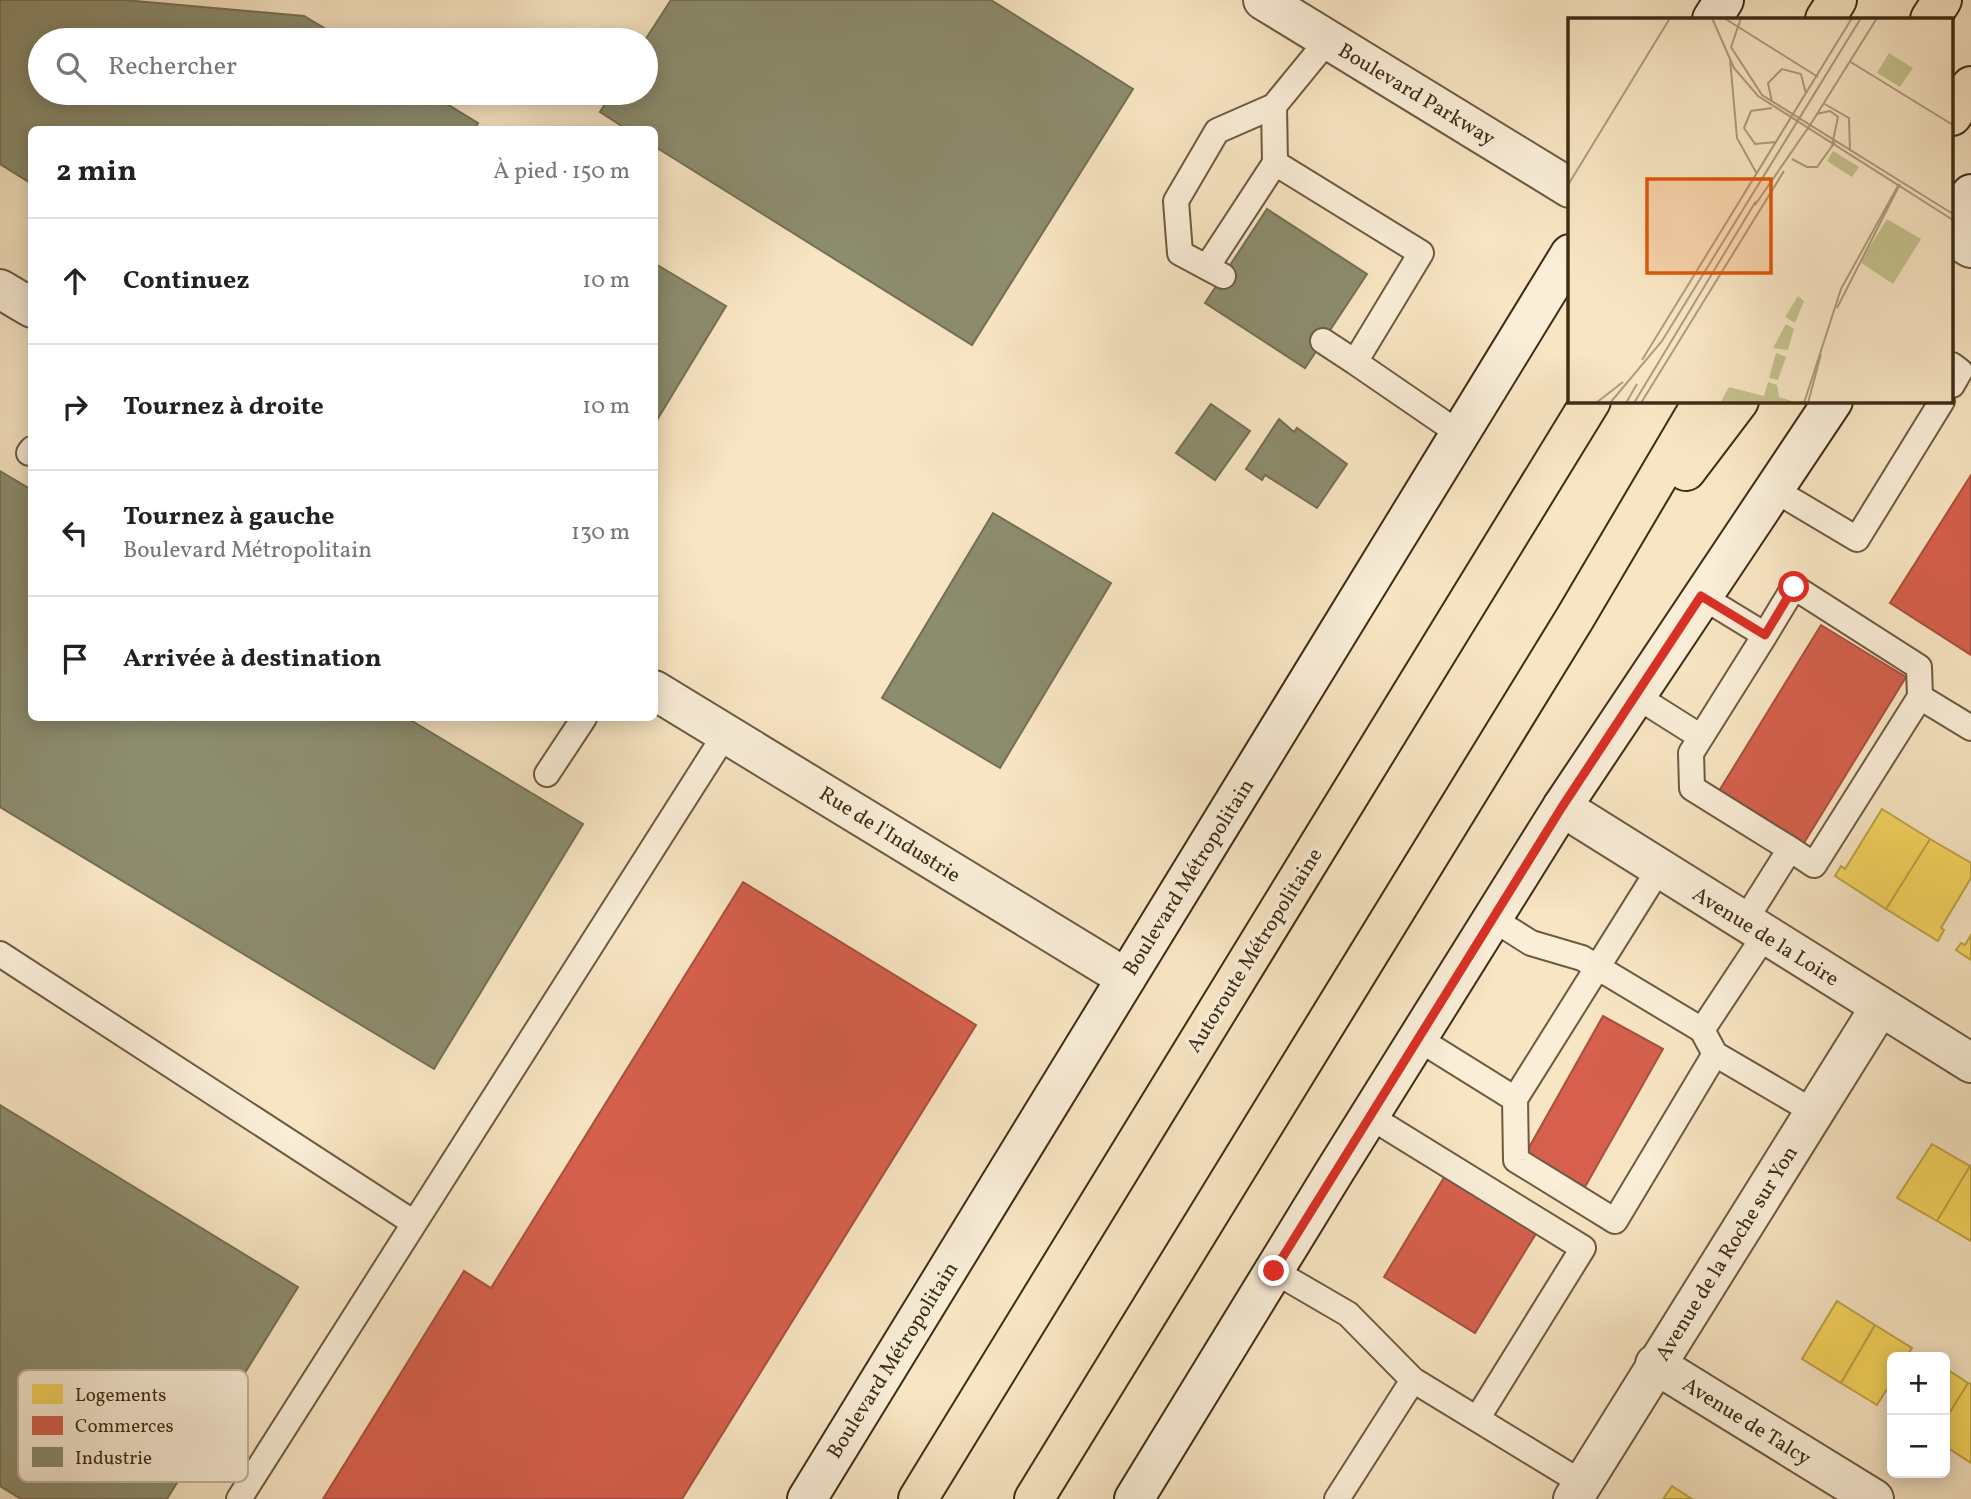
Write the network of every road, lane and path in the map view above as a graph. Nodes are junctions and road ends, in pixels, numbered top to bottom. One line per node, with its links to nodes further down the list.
1 (1263, 0): 8 (main road, Boulevard Parkway)
2 (1724, 0): 5 (main road)
3 (1837, 0): 6 (highway)
4 (1942, 0): 7 (highway)
5 (1713, 18)
6 (1826, 18)
7 (1931, 18)
8 (1328, 40): 10 (lane); 13 (main road, Boulevard Parkway)
9 (1971, 86): 11 (highway)
10 (1274, 106): 12 (lane); 12 (lane)
11 (1954, 113)
12 (1276, 163): 22 (lane)
13 (1568, 187)
14 (1971, 194): 15 (main road)
15 (1954, 221)
16 (1954, 238): 17 (main road)
17 (1971, 248)
18 (1568, 257): 30 (main road, Boulevard Métropolitain)
19 (0, 289): 20 (main road)
20 (28, 306)
21 (1323, 341): 22 (lane)
22 (1355, 362): 30 (lane)
23 (1954, 366): 24 (lane)
24 (1954, 381)
25 (1590, 402): 67 (highway, Autoroute Métropolitaine)
26 (1702, 402): 33 (highway)
27 (1738, 402): 33 (highway)
28 (1832, 402): 31 (main road)
29 (1941, 402): 31 (lane)
30 (1460, 434): 50 (main road, Boulevard Métropolitain)
31 (1773, 489): 32 (main road)
32 (1701, 596): 34 (lane); 36 (main road)
33 (1575, 618): 68 (highway)
34 (1765, 635): 37 (lane); 41 (lane)
35 (658, 692): 40 (main road, Rue de l'Industrie)
36 (1636, 696): 41 (lane); 43 (main road)
37 (1920, 697): 39 (lane); 44 (lane)
38 (582, 721): 42 (lane)
39 (1971, 729)
40 (726, 733): 50 (main road, Rue de l'Industrie); 59 (lane)
41 (1701, 737): 44 (lane)
42 (547, 774)
43 (1562, 807): 45 (main road, Avenue de la Loire); 46 (main road)
44 (1790, 849): 47 (lane)
45 (1659, 869): 47 (main road, Avenue de la Loire); 49 (lane)
46 (1493, 919): 49 (lane); 53 (main road)
47 (1754, 929): 51 (main road, Avenue de la Loire); 52 (lane)
48 (0, 954): 59 (lane)
49 (1598, 967): 52 (lane); 56 (lane)
50 (1126, 978): 66 (main road, Boulevard Métropolitain)
51 (1880, 1007): 55 (main road, Avenue de la Loire); 57 (main road, Avenue de la Roche sur Yon)
52 (1702, 1030): 54 (lane)
53 (1417, 1038): 56 (lane); 58 (main road)
54 (1715, 1054): 56 (lane); 57 (lane)
55 (1971, 1063)
56 (1515, 1099)
57 (1814, 1112): 61 (main road, Avenue de la Roche sur Yon)
58 (1369, 1116): 60 (main road); 63 (lane)
59 (414, 1223): 65 (lane)
60 (1274, 1271): 62 (lane); 69 (main road)
61 (1655, 1364): 64 (main road, Avenue de la Roche sur Yon); 71 (main road, Avenue de Talcy)
62 (1413, 1380): 63 (lane); 70 (lane)
63 (1477, 1419): 64 (lane)
64 (1578, 1491)
65 (239, 1499)
66 (807, 1499)
67 (918, 1499)
68 (1034, 1499)
69 (1134, 1499)
70 (1337, 1499)
71 (1874, 1499)

